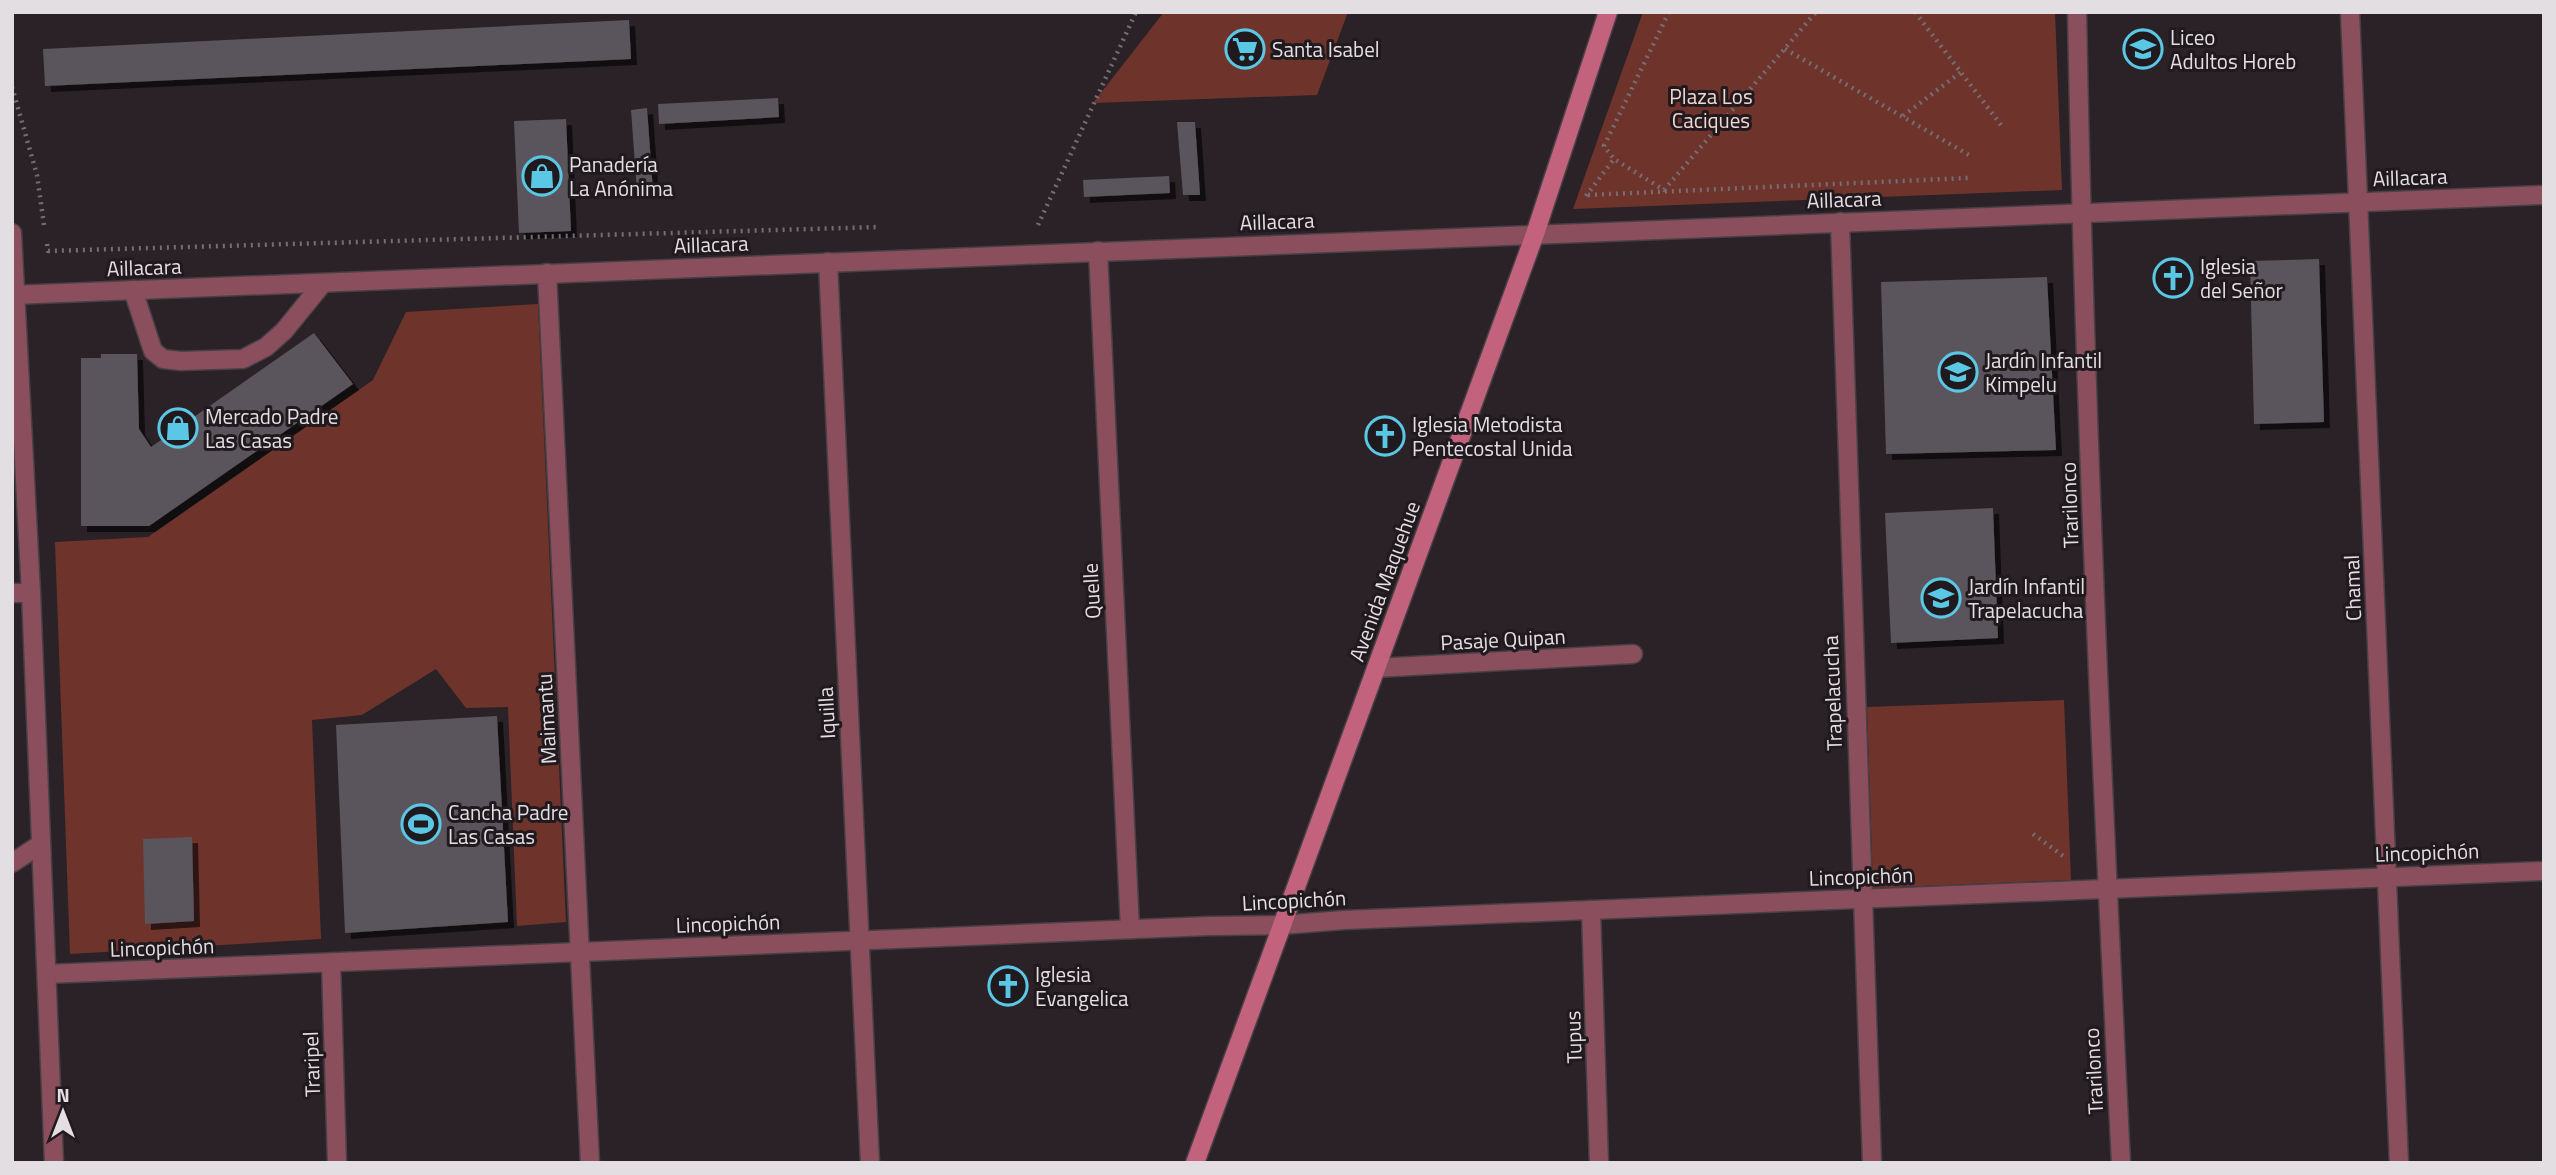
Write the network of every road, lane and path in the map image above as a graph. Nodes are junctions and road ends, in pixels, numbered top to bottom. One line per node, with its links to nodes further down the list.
1 (1136, 12): 22 (path)
2 (1608, 12): 27 (main road, Avenida Maquehue)
3 (1670, 12): 15 (path)
4 (1816, 12): 8 (path)
5 (1915, 12): 9 (path)
6 (2077, 12): 19 (street, Trarilonco)
7 (2350, 12): 18 (street, Chamal)
8 (1785, 49): 11 (path); 15 (path)
9 (1961, 72): 11 (path); 12 (path)
10 (12, 87): 24 (path)
11 (1903, 117): 13 (path)
12 (2001, 125)
13 (1969, 155)
14 (1968, 178): 15 (path)
15 (1664, 190): 16 (path)
16 (1588, 195)
17 (2544, 195): 18 (street, Aillacara)
18 (2359, 202): 19 (street, Aillacara); 43 (street, Chamal)
19 (2080, 212): 23 (street, Aillacara); 44 (street, Trarilonco)
20 (1053, 221): 22 (path)
21 (1026, 222): 22 (path)
22 (1040, 222): 30 (path)
23 (1840, 222): 27 (street, Aillacara); 45 (street, Trapelacucha)
24 (44, 226)
25 (886, 226): 28 (path)
26 (12, 233): 35 (street)
27 (1535, 234): 29 (street, Aillacara); 39 (main road, Avenida Maquehue)
28 (46, 239)
29 (1098, 251): 30 (street, Aillacara); 48 (street, Quelle)
30 (1025, 254): 31 (street, Aillacara)
31 (828, 262): 32 (street, Aillacara); 49 (street, Iquilla)
32 (547, 273): 33 (street, Aillacara); 50 (street, Maimantu)
33 (323, 283): 34 (street, Aillacara); 34 (street)
34 (133, 290): 35 (street, Aillacara)
35 (14, 295): 37 (street)
36 (12, 593): 37 (street)
37 (31, 593): 40 (street)
38 (1633, 654): 39 (street, Pasaje Quipan)
39 (1376, 668): 47 (main road, Avenida Maquehue)
40 (41, 844): 41 (street); 52 (street)
41 (12, 863)
42 (2544, 870): 43 (street, Lincopichón)
43 (2387, 877): 44 (street, Lincopichón); 61 (street, Chamal)
44 (2107, 889): 45 (street, Lincopichón); 60 (street, Trarilonco)
45 (1861, 899): 46 (street, Lincopichón); 59 (street, Trapelacucha)
46 (1591, 910): 47 (street, Lincopichón); 58 (street, Tupus)
47 (1282, 925): 48 (street, Lincopichón); 57 (main road, Avenida Maquehue)
48 (1129, 929): 49 (street, Lincopichón)
49 (859, 941): 50 (street, Lincopichón); 56 (street, Iquilla)
50 (579, 952): 51 (street, Lincopichón); 55 (street, Maimantu)
51 (331, 963): 52 (street, Lincopichón); 54 (street, Traripel)
52 (47, 974): 53 (street)
53 (54, 1163)
54 (337, 1163)
55 (590, 1163)
56 (870, 1163)
57 (1195, 1163)
58 (1599, 1163)
59 (1872, 1163)
60 (2121, 1163)
61 (2399, 1163)

